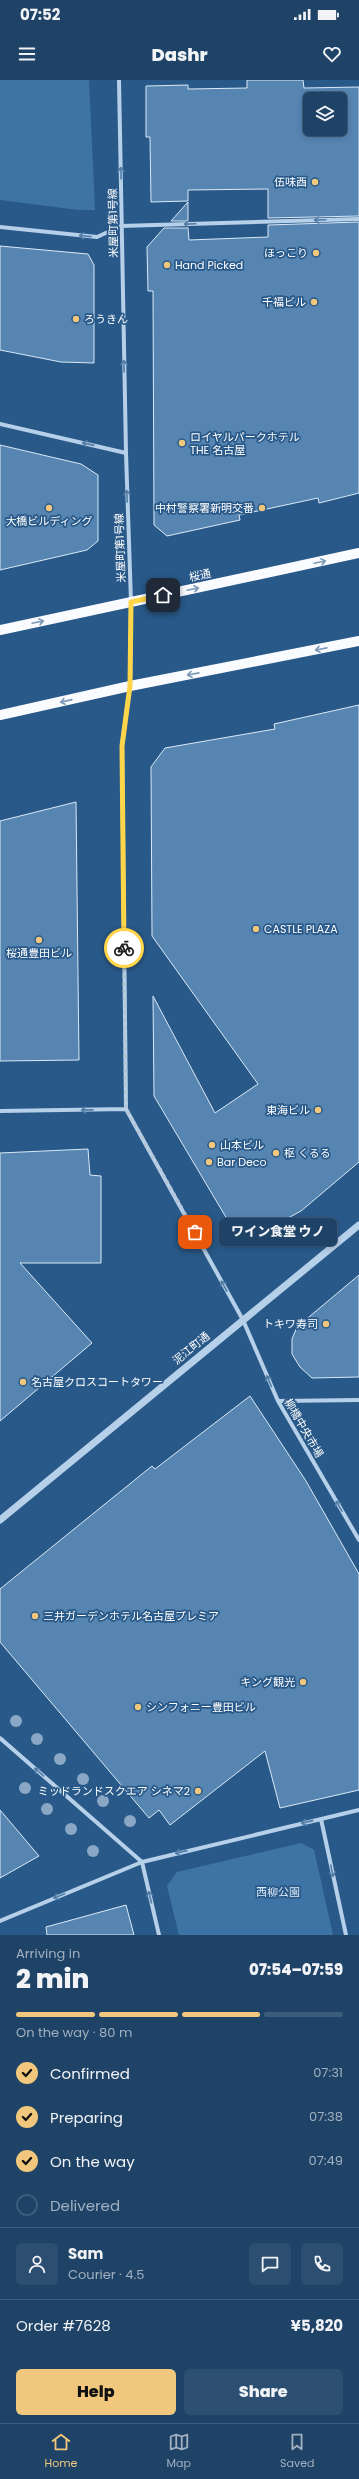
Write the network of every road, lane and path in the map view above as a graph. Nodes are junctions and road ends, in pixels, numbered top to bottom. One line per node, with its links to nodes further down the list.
1 (119, 80): 3 (street, 米屋町第1号線, one-way to 1)
2 (359, 219): 3 (street, one-way to 3)
3 (122, 226): 4 (street, one-way to 4); 6 (street, 米屋町第1号線, one-way to 3)
4 (0, 227)
5 (0, 424): 6 (street, one-way to 5)
6 (126, 453): 8 (street, 米屋町第1号線, one-way to 6)
7 (359, 553): 8 (main road, 桜通, one-way to 7)
8 (131, 602): 9 (main road, 桜通, one-way to 8); 11 (street, 米屋町第1号線)
9 (0, 630)
10 (359, 641): 11 (main road, one-way to 11)
11 (130, 686): 12 (main road, one-way to 12); 13 (street, 米屋町第1号線)
12 (0, 715)
13 (126, 1109): 14 (street, one-way to 14); 16 (street, 米屋町第1号線, one-way to 13)
14 (0, 1112)
15 (359, 1225): 16 (street, 泥江町通)
16 (243, 1320): 18 (street, 柳橋中央市場, one-way to 16); 19 (street, 泥江町通)
17 (359, 1400): 18 (street)
18 (278, 1402): 20 (street, 柳橋中央市場, one-way to 18)
19 (0, 1520)
20 (359, 1540)
21 (0, 1738): 24 (street, one-way to 21)
22 (359, 1810): 23 (street)
23 (321, 1819): 24 (street, one-way to 24); 27 (street, one-way to 27)
24 (142, 1862): 25 (street, one-way to 25); 26 (street, one-way to 24)
25 (0, 1921)
26 (159, 1935)
27 (346, 1935)

